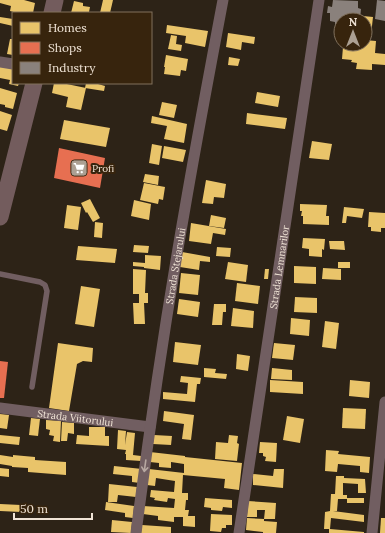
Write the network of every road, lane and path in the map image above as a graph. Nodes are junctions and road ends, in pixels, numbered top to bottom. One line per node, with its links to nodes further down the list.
1 (55, 0): 4 (main road)
2 (223, 0): 13 (street, Strada Stejarului)
3 (318, 0): 16 (street, Strada Lemnarilor)
4 (52, 12)
5 (0, 62): 6 (street)
6 (12, 64)
7 (34, 84): 8 (main road)
8 (0, 217)
9 (0, 274): 10 (lane)
10 (32, 387)
11 (385, 402): 14 (street)
12 (0, 408): 13 (street, Strada Viitorului)
13 (150, 427): 15 (street, Strada Stejarului, one-way to 15)
14 (382, 465): 17 (street)
15 (136, 533)
16 (239, 533)
17 (372, 533)

